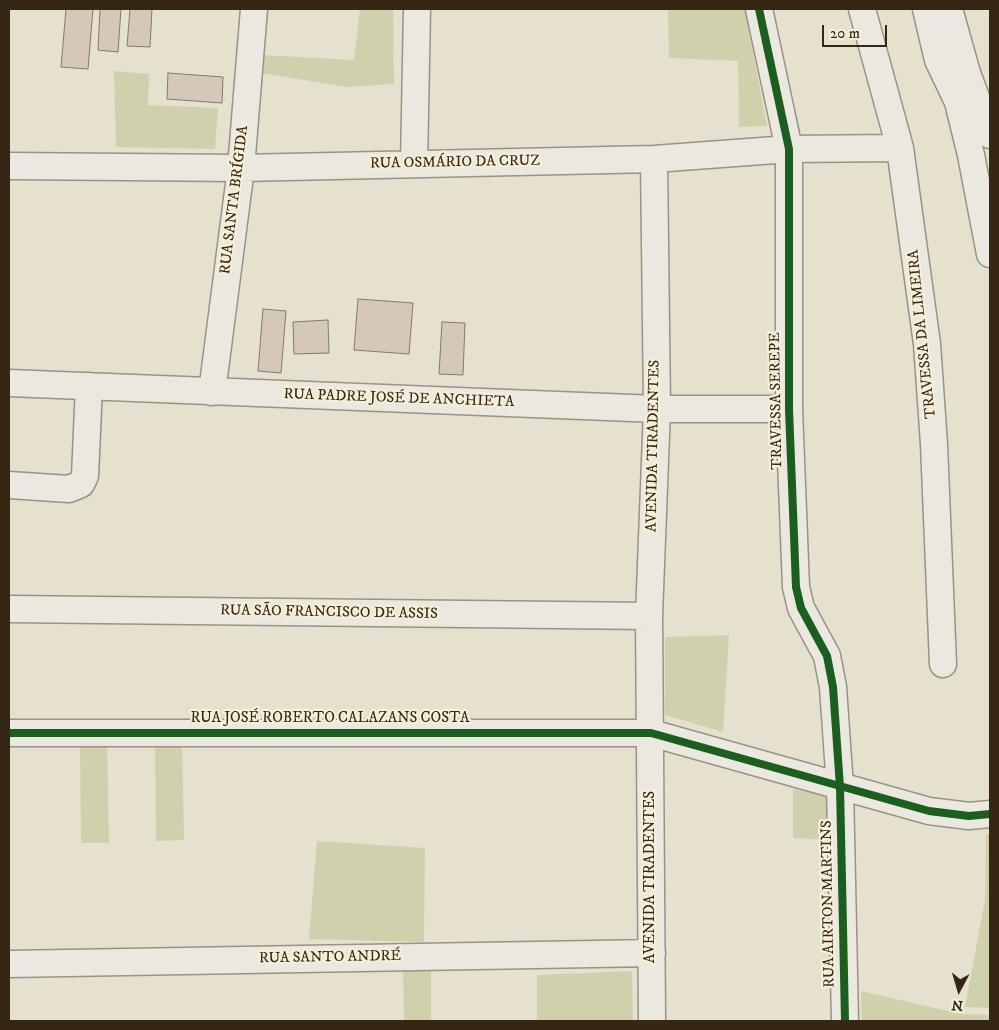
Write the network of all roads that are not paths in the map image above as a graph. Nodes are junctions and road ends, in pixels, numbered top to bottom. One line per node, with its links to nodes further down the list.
1 (254, 9): 13 (street, RUA SANTA BRÍGIDA)
2 (417, 9): 11 (street)
3 (759, 9): 9 (street, TRAVESSA SEREPE)
4 (862, 9): 8 (street, TRAVESSA DA LIMEIRA)
5 (926, 9): 14 (street)
6 (950, 9): 7 (street)
7 (990, 135)
8 (900, 148): 9 (street, RUA OSMÁRIO DA CRUZ); 23 (street, TRAVESSA DA LIMEIRA)
9 (789, 149): 10 (street, RUA OSMÁRIO DA CRUZ); 19 (street, TRAVESSA SEREPE)
10 (654, 159): 11 (street, RUA OSMÁRIO DA CRUZ); 18 (street, AVENIDA TIRADENTES)
11 (414, 164): 13 (street, RUA OSMÁRIO DA CRUZ)
12 (9, 166): 13 (street, RUA OSMÁRIO DA CRUZ)
13 (241, 168): 17 (street, RUA SANTA BRÍGIDA)
14 (990, 254)
15 (9, 383): 16 (street, RUA PADRE JOSÉ DE ANCHIETA)
16 (89, 386): 17 (street, RUA PADRE JOSÉ DE ANCHIETA); 20 (street)
17 (212, 392): 18 (street, RUA PADRE JOSÉ DE ANCHIETA)
18 (657, 409): 19 (street, RUA PADRE JOSÉ DE ANCHIETA); 22 (street, AVENIDA TIRADENTES)
19 (789, 409): 26 (street, TRAVESSA SEREPE)
20 (9, 485)
21 (9, 609): 22 (street, RUA SÃO FRANCISCO DE ASSIS)
22 (649, 616): 25 (street, AVENIDA TIRADENTES)
23 (943, 664)
24 (9, 733): 25 (street, RUA JOSÉ ROBERTO CALAZANS COSTA)
25 (651, 733): 26 (street); 28 (street, AVENIDA TIRADENTES)
26 (840, 787): 27 (street); 31 (street, RUA AIRTON MARTINS)
27 (990, 814)
28 (652, 952): 29 (street, RUA SANTO ANDRÉ); 30 (street, AVENIDA TIRADENTES)
29 (9, 964)
30 (652, 1021)
31 (844, 1021)

